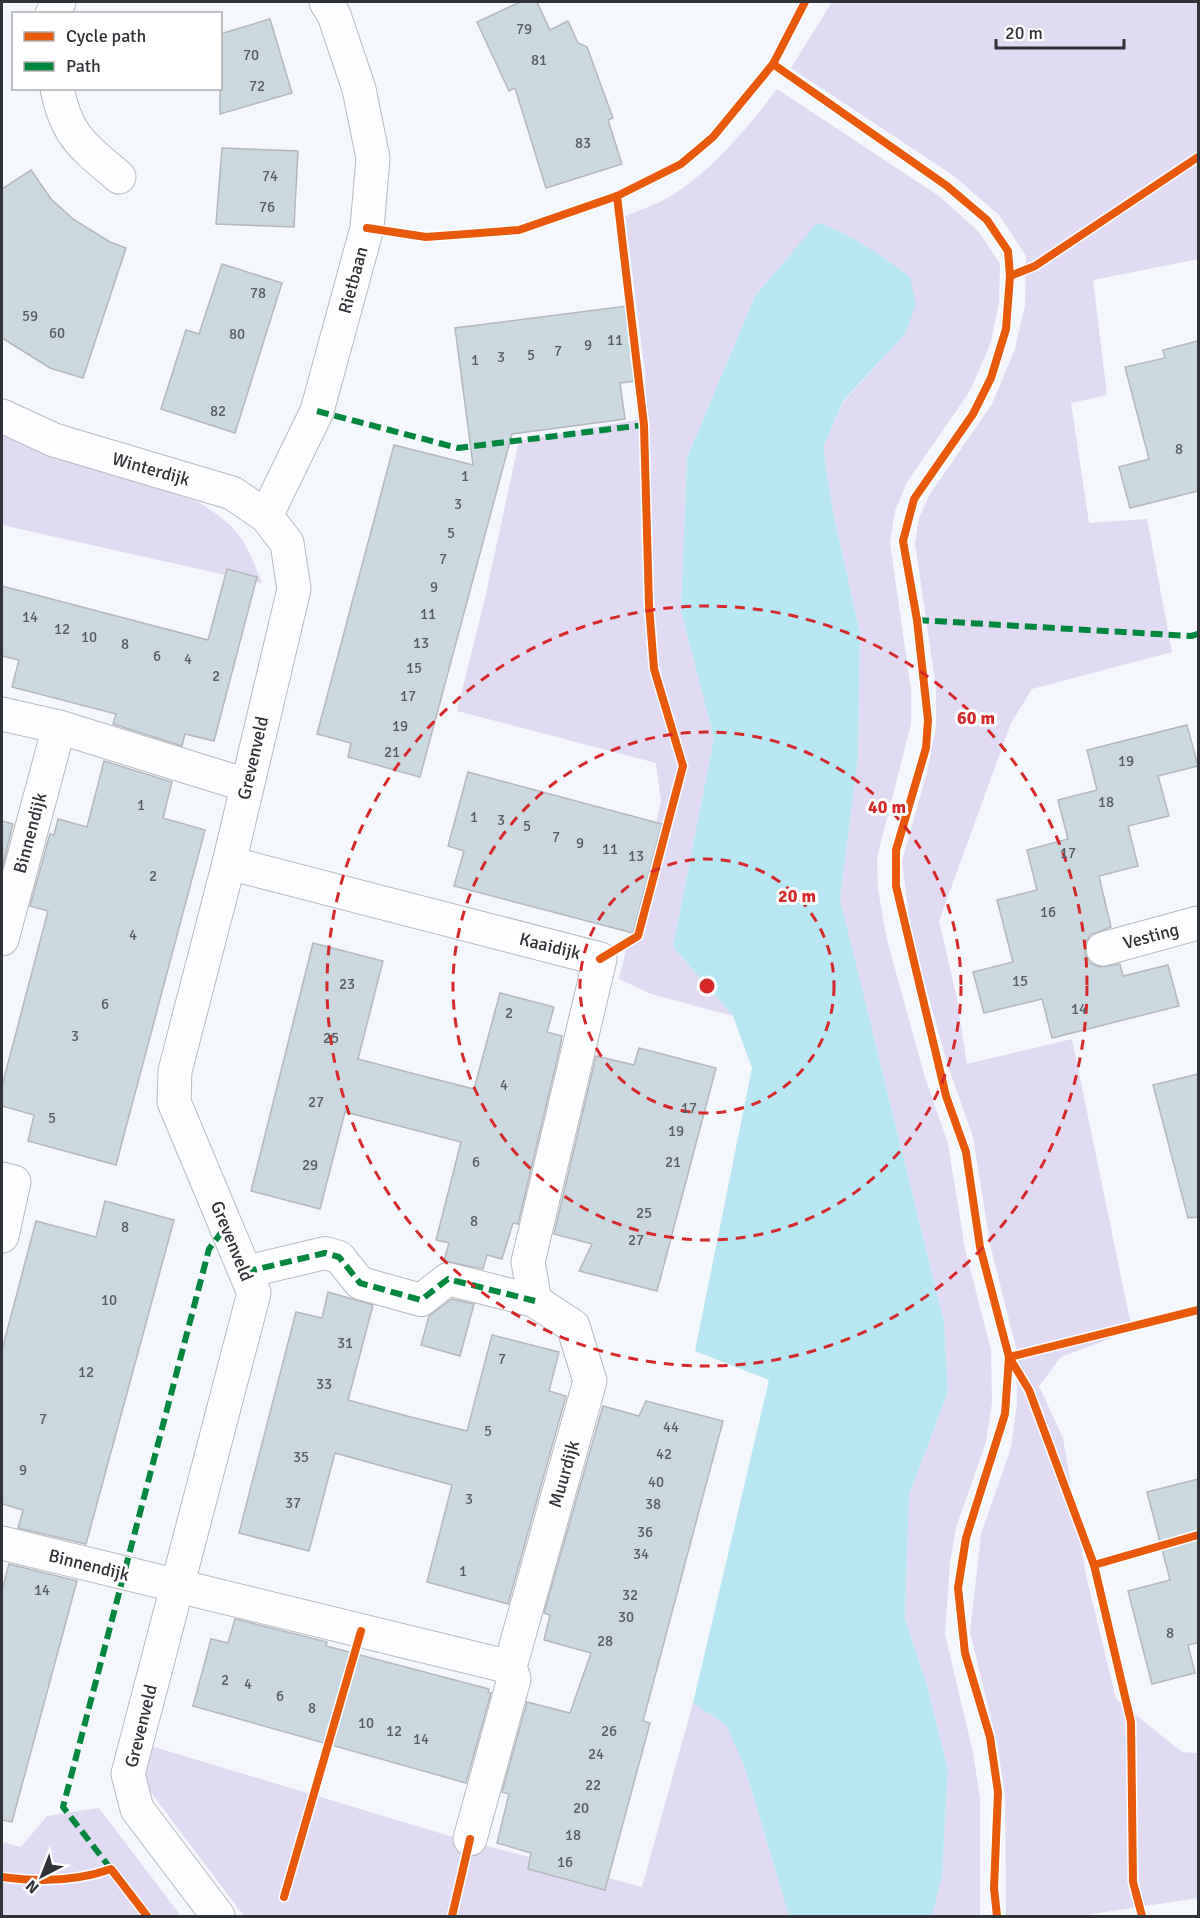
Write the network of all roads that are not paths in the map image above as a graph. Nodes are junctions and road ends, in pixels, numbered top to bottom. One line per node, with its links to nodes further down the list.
1 (326, 2): 5 (street, Rietbaan)
2 (57, 90): 3 (street)
3 (119, 177)
4 (2, 416): 5 (street, Winterdijk)
5 (266, 516): 6 (street, Winterdijk)
6 (287, 543): 9 (street, Grevenveld)
7 (2, 714): 8 (street)
8 (59, 727): 9 (street); 12 (street, Binnendijk)
9 (246, 785): 10 (street, Grevenveld)
10 (229, 863): 16 (street, Grevenveld); 17 (street, Kaaidijk)
11 (1198, 923): 13 (street, Vesting)
12 (2, 939)
13 (1103, 949)
14 (2, 1179): 15 (street)
15 (2, 1236)
16 (245, 1272): 17 (street); 19 (street, Grevenveld)
17 (535, 1301): 20 (street, Muurdijk)
18 (2, 1543): 19 (street, Binnendijk)
19 (177, 1586): 20 (street); 22 (street, Grevenveld)
20 (510, 1667): 21 (street, Muurdijk)
21 (470, 1839)
22 (218, 1917)

